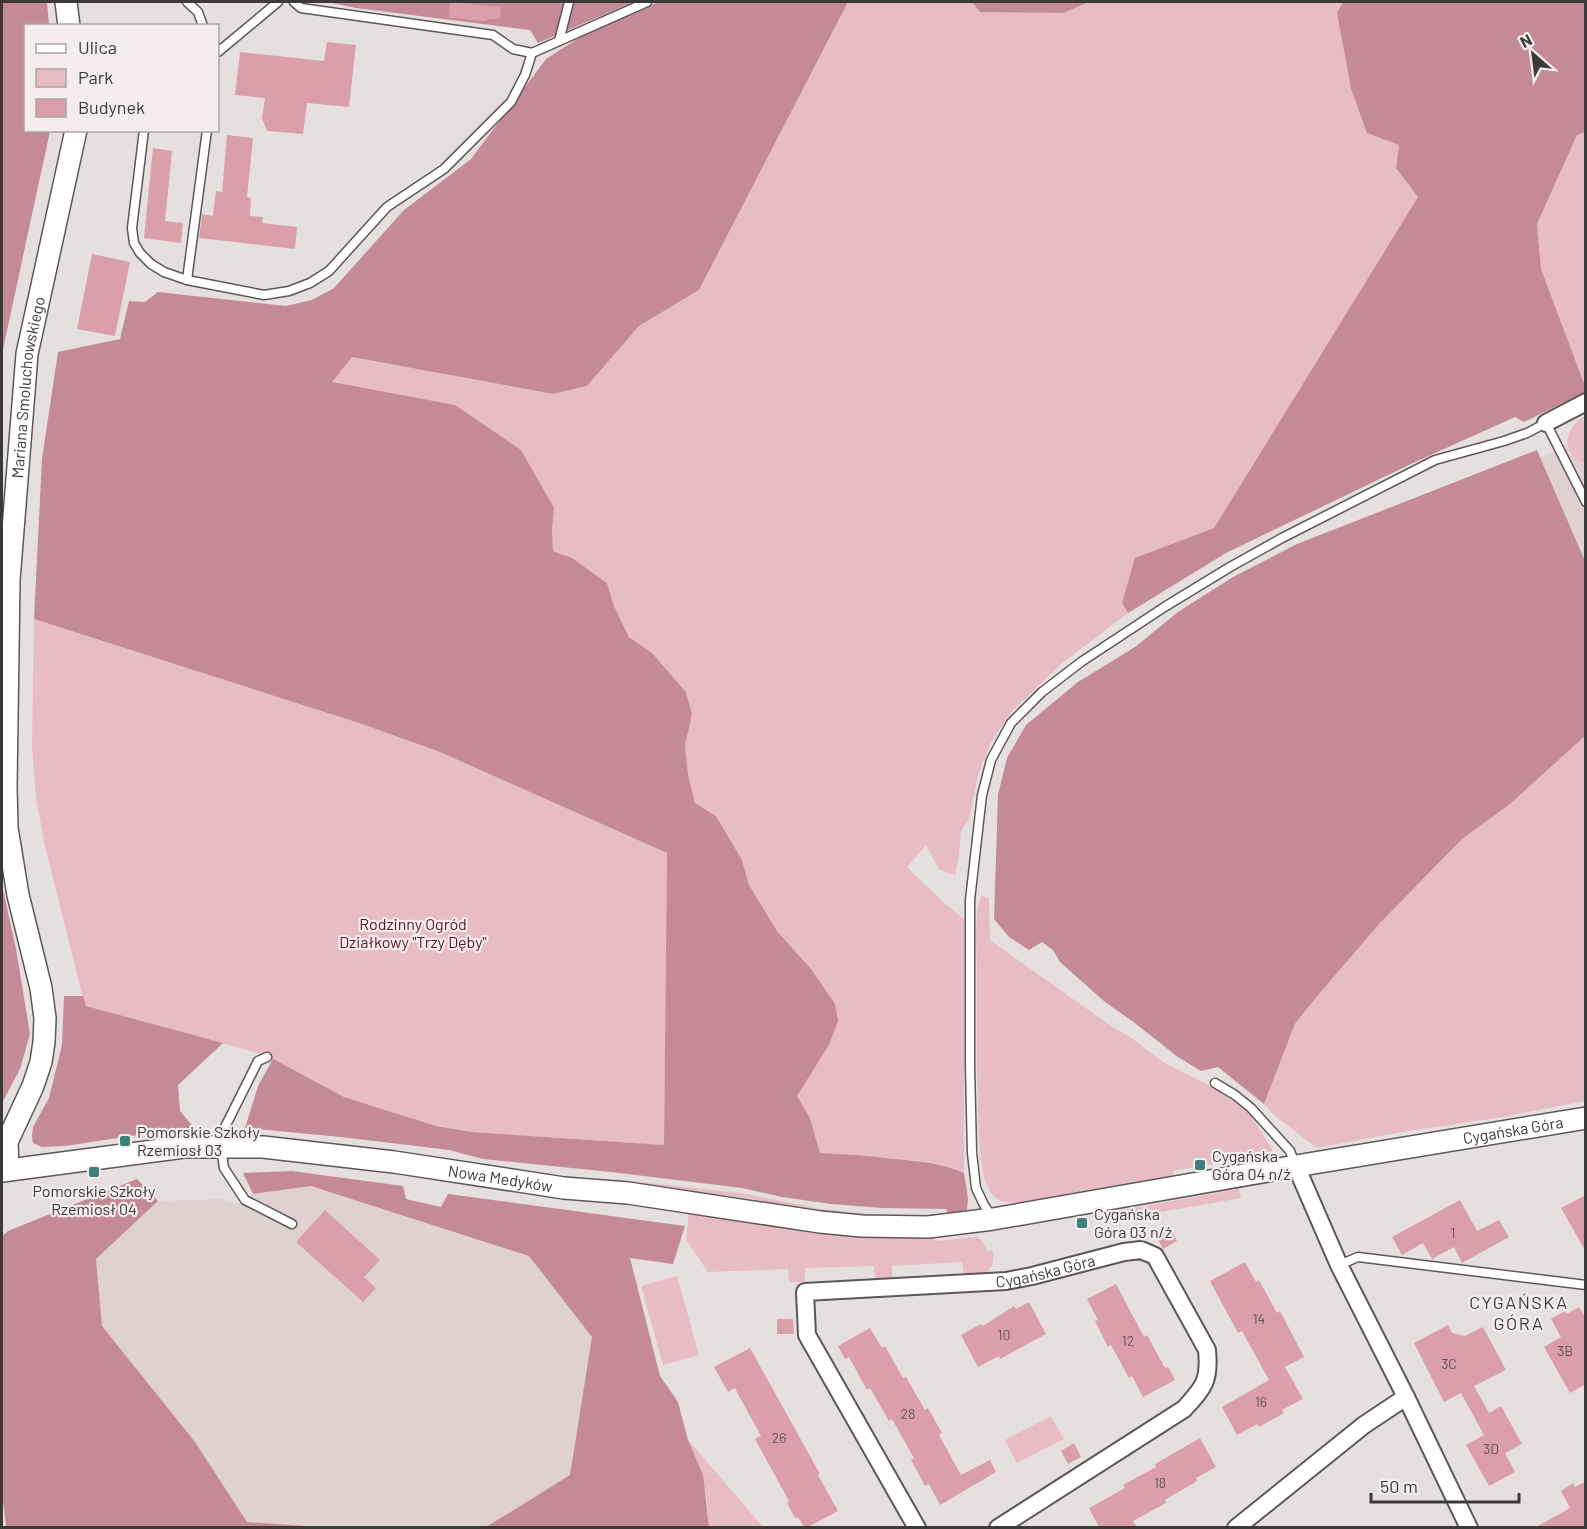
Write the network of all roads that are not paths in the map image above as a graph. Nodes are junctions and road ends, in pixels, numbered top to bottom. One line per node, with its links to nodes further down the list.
1 (66, 2): 7 (street)
2 (187, 2): 8 (lane)
3 (278, 2): 10 (lane)
4 (294, 2): 11 (lane)
5 (569, 2): 9 (lane)
6 (647, 2): 9 (lane)
7 (69, 24)
8 (202, 24)
9 (559, 41): 11 (lane)
10 (219, 51)
11 (532, 53): 15 (lane)
12 (76, 132): 24 (street, Mariana Smoluchowskiego)
13 (144, 132): 15 (lane)
14 (207, 132): 15 (lane)
15 (187, 280)
16 (1586, 402): 17 (street)
17 (1546, 423): 18 (lane); 25 (lane)
18 (1586, 502)
19 (267, 1057): 22 (lane)
20 (1215, 1083): 23 (lane)
21 (1586, 1118): 23 (street, Cygańska Góra)
22 (221, 1146): 24 (street, Nowa Medyków); 25 (street, Nowa Medyków); 26 (lane)
23 (1296, 1166): 25 (street, Cygańska Góra); 27 (street)
24 (5, 1170)
25 (993, 1219)
26 (292, 1224)
27 (1340, 1265): 28 (lane); 29 (street)
28 (1586, 1285)
29 (1406, 1397): 32 (street); 33 (street)
30 (917, 1527): 31 (street, Cygańska Góra)
31 (998, 1527)
32 (1236, 1527)
33 (1469, 1527)

